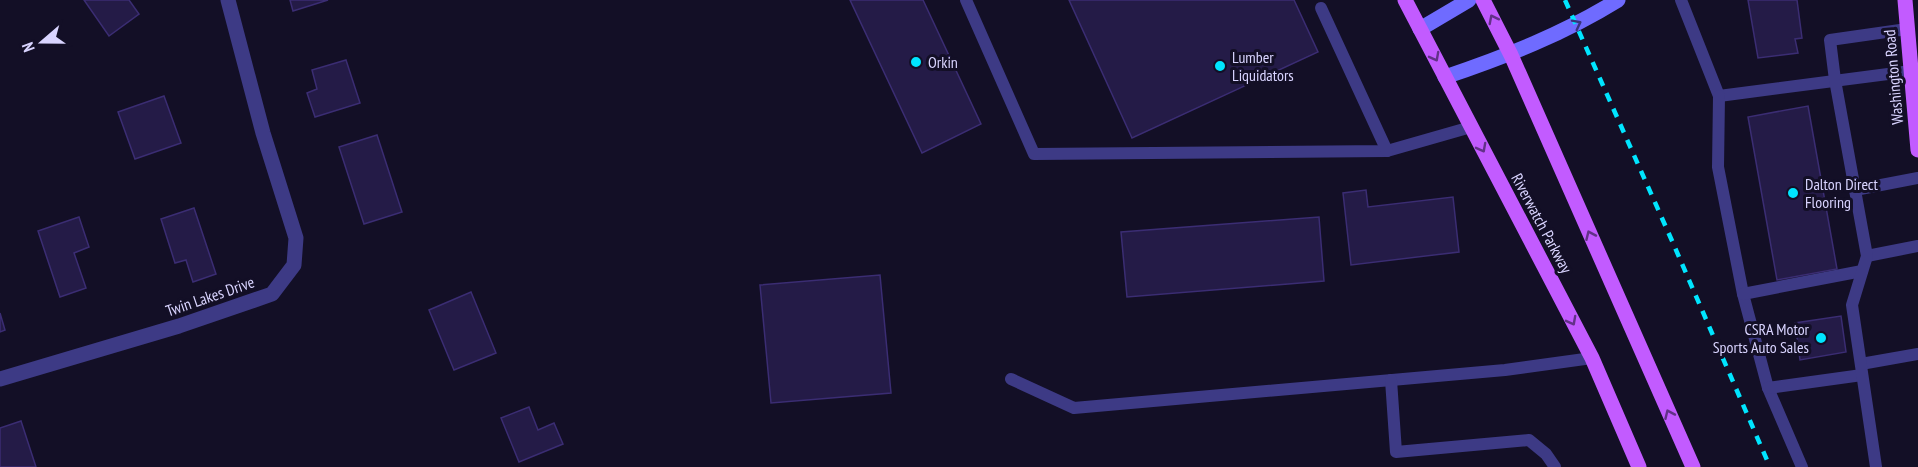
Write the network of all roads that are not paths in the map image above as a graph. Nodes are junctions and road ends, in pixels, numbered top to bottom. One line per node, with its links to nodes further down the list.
1 (228, 0): 29 (street, Twin Lakes Drive)
2 (966, 0): 19 (lane)
3 (1405, 0): 10 (main road, Riverwatch Parkway)
4 (1469, 0): 10 (main road)
5 (1483, 0): 12 (main road, one-way to 5)
6 (1618, 0): 12 (main road, one-way to 6)
7 (1681, 0): 16 (lane)
8 (1905, 0): 11 (main road, Washington Road)
9 (1321, 8): 19 (lane)
10 (1420, 29): 14 (main road, Riverwatch Parkway, one-way to 14)
11 (1907, 29): 13 (main road, Washington Road); 15 (lane)
12 (1511, 55): 14 (main road); 35 (main road, one-way to 12)
13 (1911, 71): 15 (lane); 18 (main road, Washington Road)
14 (1445, 77): 17 (main road, Riverwatch Parkway)
15 (1835, 81): 16 (lane); 21 (lane)
16 (1719, 96): 25 (lane)
17 (1472, 127): 19 (lane); 27 (main road, Riverwatch Parkway, one-way to 27)
18 (1918, 150)
19 (1387, 151)
20 (1918, 178): 21 (lane)
21 (1855, 190): 23 (lane)
22 (1918, 246): 23 (lane)
23 (1867, 256): 24 (lane)
24 (1862, 272): 25 (lane); 28 (lane)
25 (1743, 294): 32 (lane)
26 (1918, 354): 28 (lane)
27 (1592, 358): 31 (lane); 34 (main road, Riverwatch Parkway)
28 (1861, 370): 32 (lane); 37 (lane)
29 (0, 379)
30 (1011, 379): 31 (lane)
31 (1391, 380): 33 (lane)
32 (1768, 388): 36 (lane)
33 (1554, 467)
34 (1639, 467)
35 (1693, 467)
36 (1802, 467)
37 (1876, 467)

